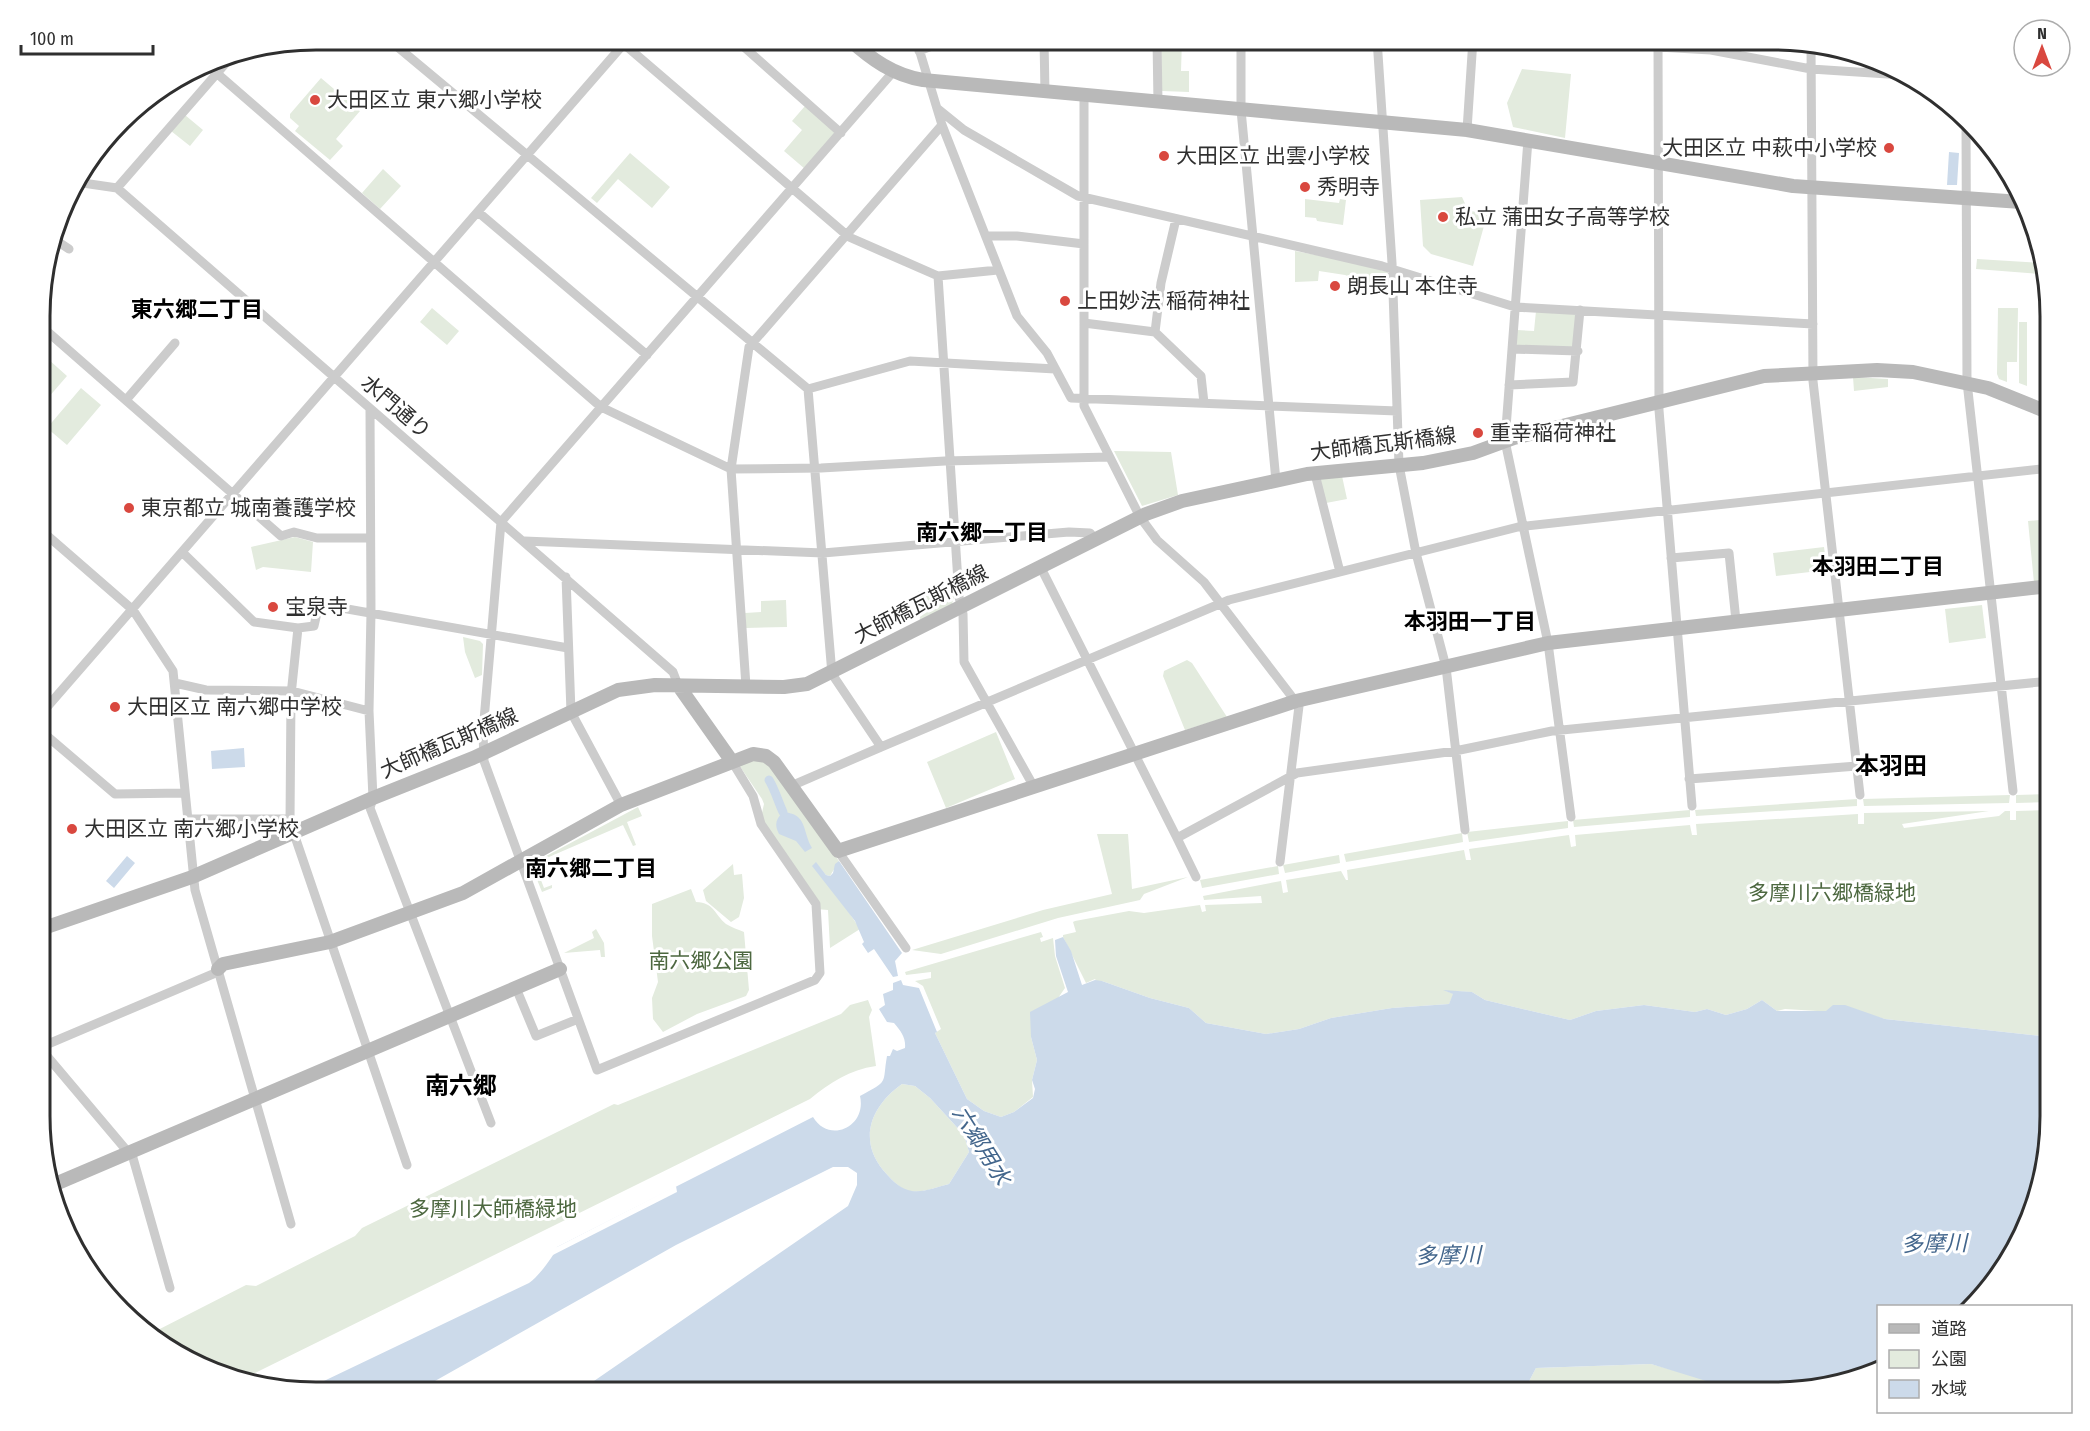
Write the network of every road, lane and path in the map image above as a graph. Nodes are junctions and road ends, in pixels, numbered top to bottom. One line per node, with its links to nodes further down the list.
1 (401, 50): 35 (street)
2 (616, 50): 35 (street)
3 (634, 50): 40 (street)
4 (747, 50): 33 (street)
5 (864, 50): 21 (street)
6 (1044, 50): 24 (street)
7 (1157, 50): 26 (street)
8 (1241, 50): 28 (street)
9 (1378, 50): 29 (street)
10 (1472, 50): 31 (street)
11 (1658, 50): 36 (street)
12 (1704, 50): 16 (street)
13 (1737, 50): 16 (street)
14 (919, 51): 23 (street)
15 (1811, 52): 18 (street)
16 (1737, 55): 18 (street)
17 (222, 67): 22 (street)
18 (1811, 69): 20 (street); 39 (street)
19 (214, 70): 22 (street)
20 (1878, 71)
21 (893, 72): 23 (street); 33 (street)
22 (217, 73): 38 (street); 52 (street)
23 (930, 81): 24 (street); 27 (street)
24 (1045, 93): 25 (street)
25 (1084, 96): 26 (street); 41 (street)
26 (1158, 103): 28 (street)
27 (938, 109): 30 (street); 41 (street)
28 (1241, 110): 29 (street); 48 (street)
29 (1382, 122): 31 (street); 54 (street)
30 (942, 125): 46 (street); 47 (street)
31 (1467, 130): 34 (street)
32 (1966, 132): 42 (street)
33 (841, 133): 40 (street)
34 (1528, 140): 36 (street); 57 (street)
35 (528, 155): 44 (street); 56 (street)
36 (1658, 162): 39 (street); 59 (street)
37 (85, 183): 38 (street)
38 (117, 188): 72 (street, 水門通り)
39 (1813, 188): 42 (street); 61 (street)
40 (792, 189): 46 (street); 56 (street)
41 (1083, 197): 45 (street); 50 (street)
42 (1968, 198): 43 (street); 73 (street)
43 (2015, 202)
44 (478, 212): 52 (street); 68 (street)
45 (1176, 219): 48 (street); 62 (street)
46 (845, 235): 55 (street); 64 (street)
47 (986, 236): 50 (street); 53 (street)
48 (1253, 238): 54 (street); 80 (street)
49 (60, 243): 51 (street)
50 (1084, 244): 60 (street)
51 (69, 249)
52 (434, 263): 72 (street); 81 (street)
53 (998, 270): 55 (street); 70 (street)
54 (1392, 270): 57 (street); 84 (street)
55 (938, 276): 69 (street)
56 (697, 297): 64 (street); 68 (street)
57 (1515, 307): 58 (street); 66 (street)
58 (1580, 310): 59 (street); 67 (street)
59 (1659, 313): 61 (street); 78 (street)
60 (1084, 323): 62 (street); 76 (street)
61 (1813, 324): 71 (street)
62 (1155, 332): 79 (street)
63 (50, 334): 77 (street)
64 (753, 341): 75 (street); 90 (street)
65 (175, 343): 77 (street)
66 (1512, 349): 67 (street); 74 (street)
67 (1578, 351): 74 (street)
68 (647, 355): 81 (street)
69 (944, 363): 70 (street); 75 (street); 87 (street)
70 (1055, 369): 76 (street)
71 (1813, 372): 73 (street, 大師橋瓦斯橋線); 78 (street, 大師橋瓦斯橋線); 96 (street)
72 (334, 378): 82 (street, 水門通り); 95 (street)
73 (1967, 382): 83 (street, 大師橋瓦斯橋線); 93 (street)
74 (1509, 385): 85 (street)
75 (808, 389): 89 (street)
76 (1084, 399): 79 (street); 86 (street)
77 (126, 400): 95 (street)
78 (1659, 402): 85 (street, 大師橋瓦斯橋線); 97 (street)
79 (1204, 403): 80 (street)
80 (1268, 404): 84 (street); 94 (street)
81 (601, 407): 90 (street); 99 (street)
82 (370, 409): 99 (street, 水門通り); 102 (street)
83 (2040, 409)
84 (1397, 411): 88 (street)
85 (1505, 441): 88 (street, 大師橋瓦斯橋線); 100 (street)
86 (1109, 457): 87 (street); 98 (street)
87 (951, 461): 89 (street); 104 (street)
88 (1399, 465): 92 (street, 大師橋瓦斯橋線); 109 (street)
89 (815, 468): 90 (street); 108 (street)
90 (731, 469): 106 (street)
91 (2040, 469): 93 (street)
92 (1315, 474): 94 (street, 大師橋瓦斯橋線); 112 (street)
93 (1977, 477): 96 (street); 115 (street)
94 (1276, 481): 98 (street, 大師橋瓦斯橋線)
95 (233, 492): 102 (street); 107 (street)
96 (1826, 493): 97 (street); 119 (street)
97 (1668, 511): 100 (street); 110 (street)
98 (1140, 517): 103 (street, 大師橋瓦斯橋線); 116 (street)
99 (501, 522): 105 (street, 水門通り); 124 (street)
100 (1524, 526): 109 (street); 125 (street)
101 (50, 538): 118 (street)
102 (370, 538): 120 (street)
103 (1095, 539): 104 (street); 111 (street, 大師橋瓦斯橋線)
104 (956, 540): 108 (street); 117 (street)
105 (524, 541): 106 (street); 113 (street, 水門通り)
106 (738, 549): 108 (street); 133 (street)
107 (182, 552): 118 (street); 122 (street)
108 (823, 553): 129 (street)
109 (1416, 554): 112 (street); 128 (street)
110 (1671, 558): 121 (street); 123 (street)
111 (1040, 566): 117 (street, 大師橋瓦斯橋線); 127 (street)
112 (1340, 572): 116 (street)
113 (566, 577): 126 (street); 132 (street, 水門通り)
114 (2040, 587): 115 (street)
115 (1990, 593): 119 (street); 134 (street)
116 (1220, 604): 127 (street); 137 (street)
117 (962, 606): 129 (street, 大師橋瓦斯橋線); 138 (street)
118 (133, 610): 131 (street); 139 (street)
119 (1839, 610): 121 (street); 136 (street)
120 (371, 612): 122 (street); 124 (street); 140 (street)
121 (1736, 621): 123 (street)
122 (298, 628): 135 (street)
123 (1677, 628): 125 (street); 142 (street)
124 (492, 635): 126 (street); 147 (street)
125 (1548, 643): 128 (street); 143 (street)
126 (568, 648): 141 (street)
127 (1088, 661): 138 (street); 148 (street)
128 (1446, 667): 137 (street); 146 (street)
129 (832, 674): 133 (street, 大師橋瓦斯橋線); 145 (street)
130 (2040, 682): 134 (street)
131 (175, 683): 135 (street); 156 (street)
132 (678, 685): 133 (street, 大師橋瓦斯橋線); 141 (street, 大師橋瓦斯橋線); 149 (street)
133 (746, 686)
134 (2001, 686): 136 (street); 155 (street)
135 (292, 691): 140 (street); 163 (street)
136 (1849, 700): 142 (street); 150 (street)
137 (1296, 701): 148 (street); 151 (street)
138 (987, 702): 145 (street); 154 (street)
139 (50, 704)
140 (369, 711): 158 (street)
141 (571, 712): 147 (street, 大師橋瓦斯橋線); 159 (street)
142 (1684, 716): 143 (street); 152 (street)
143 (1559, 731): 146 (street); 161 (street)
144 (50, 739): 156 (street)
145 (881, 747): 153 (street)
146 (1455, 751): 151 (street); 164 (street)
147 (484, 753): 158 (street, 大師橋瓦斯橋線); 167 (street)
148 (1134, 753): 154 (street); 165 (street)
149 (731, 760): 153 (street); 159 (street); 179 (street)
150 (1857, 766): 152 (street); 157 (street)
151 (1290, 775): 165 (street); 168 (street)
152 (1689, 779): 160 (street)
153 (791, 786): 166 (street)
154 (1034, 787): 166 (street)
155 (2013, 791)
156 (183, 793): 162 (street)
157 (1860, 795)
158 (373, 798): 163 (street, 大師橋瓦斯橋線); 171 (street)
159 (621, 805): 167 (street)
160 (1692, 806)
161 (1571, 817)
162 (186, 819): 163 (street); 169 (street)
163 (291, 826): 169 (street, 大師橋瓦斯橋線); 173 (street)
164 (1465, 830)
165 (1177, 838): 170 (street)
166 (838, 851): 174 (street)
167 (520, 859): 171 (street); 176 (street)
168 (1280, 862)
169 (192, 877): 172 (street, 大師橋瓦斯橋線); 175 (street)
170 (1196, 877)
171 (410, 912): 173 (street); 178 (street)
172 (50, 926)
173 (330, 942): 175 (street); 181 (street)
174 (906, 948)
175 (218, 969): 180 (street); 183 (street)
176 (560, 969): 177 (street); 179 (street)
177 (516, 988): 178 (street); 179 (street)
178 (449, 1016): 181 (street); 184 (street)
179 (578, 1018)
180 (50, 1044)
181 (368, 1051): 183 (street); 186 (street)
182 (50, 1059): 185 (street)
183 (256, 1098): 185 (street); 188 (street)
184 (491, 1123)
185 (130, 1152): 187 (street); 189 (street)
186 (407, 1165)
187 (59, 1183)
188 (291, 1224)
189 (170, 1288)

